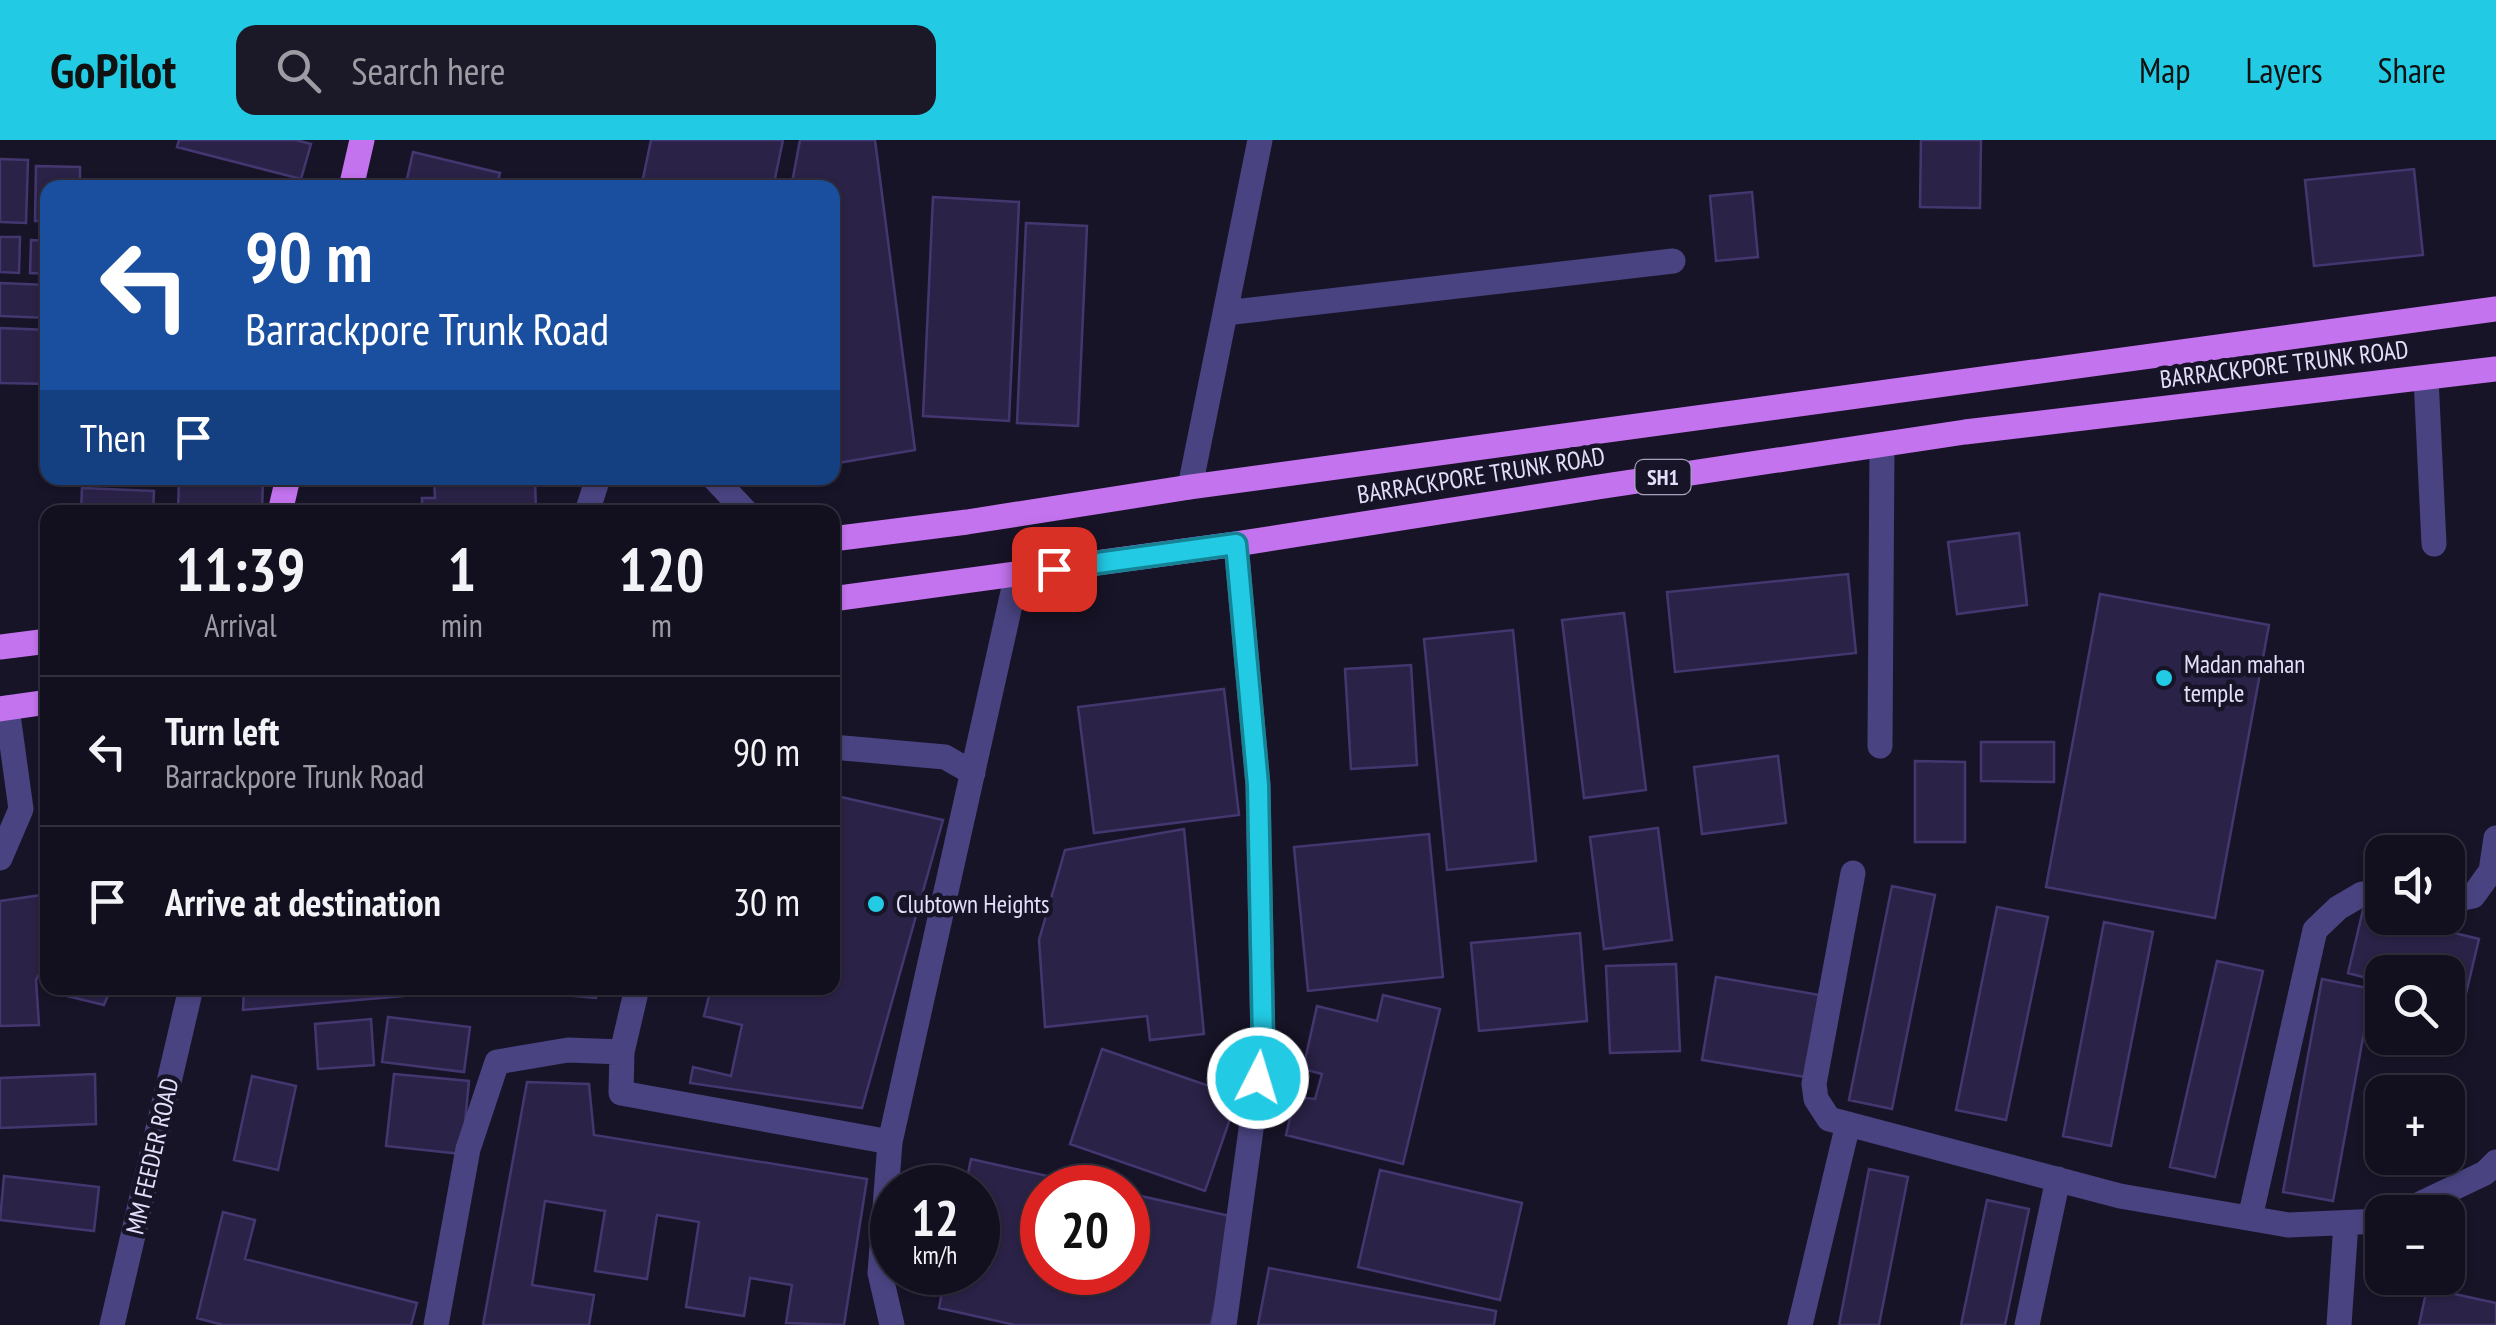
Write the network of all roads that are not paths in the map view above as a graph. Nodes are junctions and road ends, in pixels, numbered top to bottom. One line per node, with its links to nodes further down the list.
1 (362, 140): 3 (main road)
2 (1260, 140): 6 (street)
3 (353, 180)
4 (1673, 261): 6 (street)
5 (2496, 309): 11 (main road, BARRACKPORE TRUNK ROAD / SH1)
6 (1225, 313): 11 (street)
7 (2496, 369): 8 (main road, BARRACKPORE TRUNK ROAD / SH1)
8 (2426, 378): 9 (main road, BARRACKPORE TRUNK ROAD / SH1); 15 (street)
9 (1882, 445): 14 (main road, BARRACKPORE TRUNK ROAD / SH1); 22 (street)
10 (721, 485): 12 (street)
11 (1190, 487): 13 (main road, BARRACKPORE TRUNK ROAD / SH1)
12 (739, 505)
13 (840, 539)
14 (1236, 544): 16 (main road, BARRACKPORE TRUNK ROAD / SH1); 44 (street)
15 (2434, 544)
16 (1017, 574): 17 (main road, BARRACKPORE TRUNK ROAD / SH1); 24 (street)
17 (840, 598)
18 (40, 642): 19 (main road)
19 (0, 647)
20 (40, 703): 21 (main road)
21 (4, 708): 26 (street)
22 (1880, 746)
23 (840, 749): 24 (street)
24 (973, 773): 34 (street)
25 (2496, 838): 29 (street)
26 (0, 858)
27 (1854, 873): 33 (street)
28 (2365, 894): 38 (street)
29 (2465, 898)
30 (190, 995): 41 (street, MM FEEDER ROAD)
31 (635, 995): 32 (street)
32 (622, 1052): 34 (street); 42 (street)
33 (1848, 1124): 36 (street); 45 (street)
34 (890, 1142): 43 (street)
35 (2496, 1162): 37 (street)
36 (2058, 1180): 38 (street); 46 (street)
37 (2440, 1195)
38 (2250, 1218): 40 (street)
39 (2365, 1222): 40 (street)
40 (2346, 1223): 47 (street)
41 (112, 1325)
42 (436, 1325)
43 (892, 1325)
44 (1224, 1325)
45 (1800, 1325)
46 (2026, 1325)
47 (2338, 1325)

